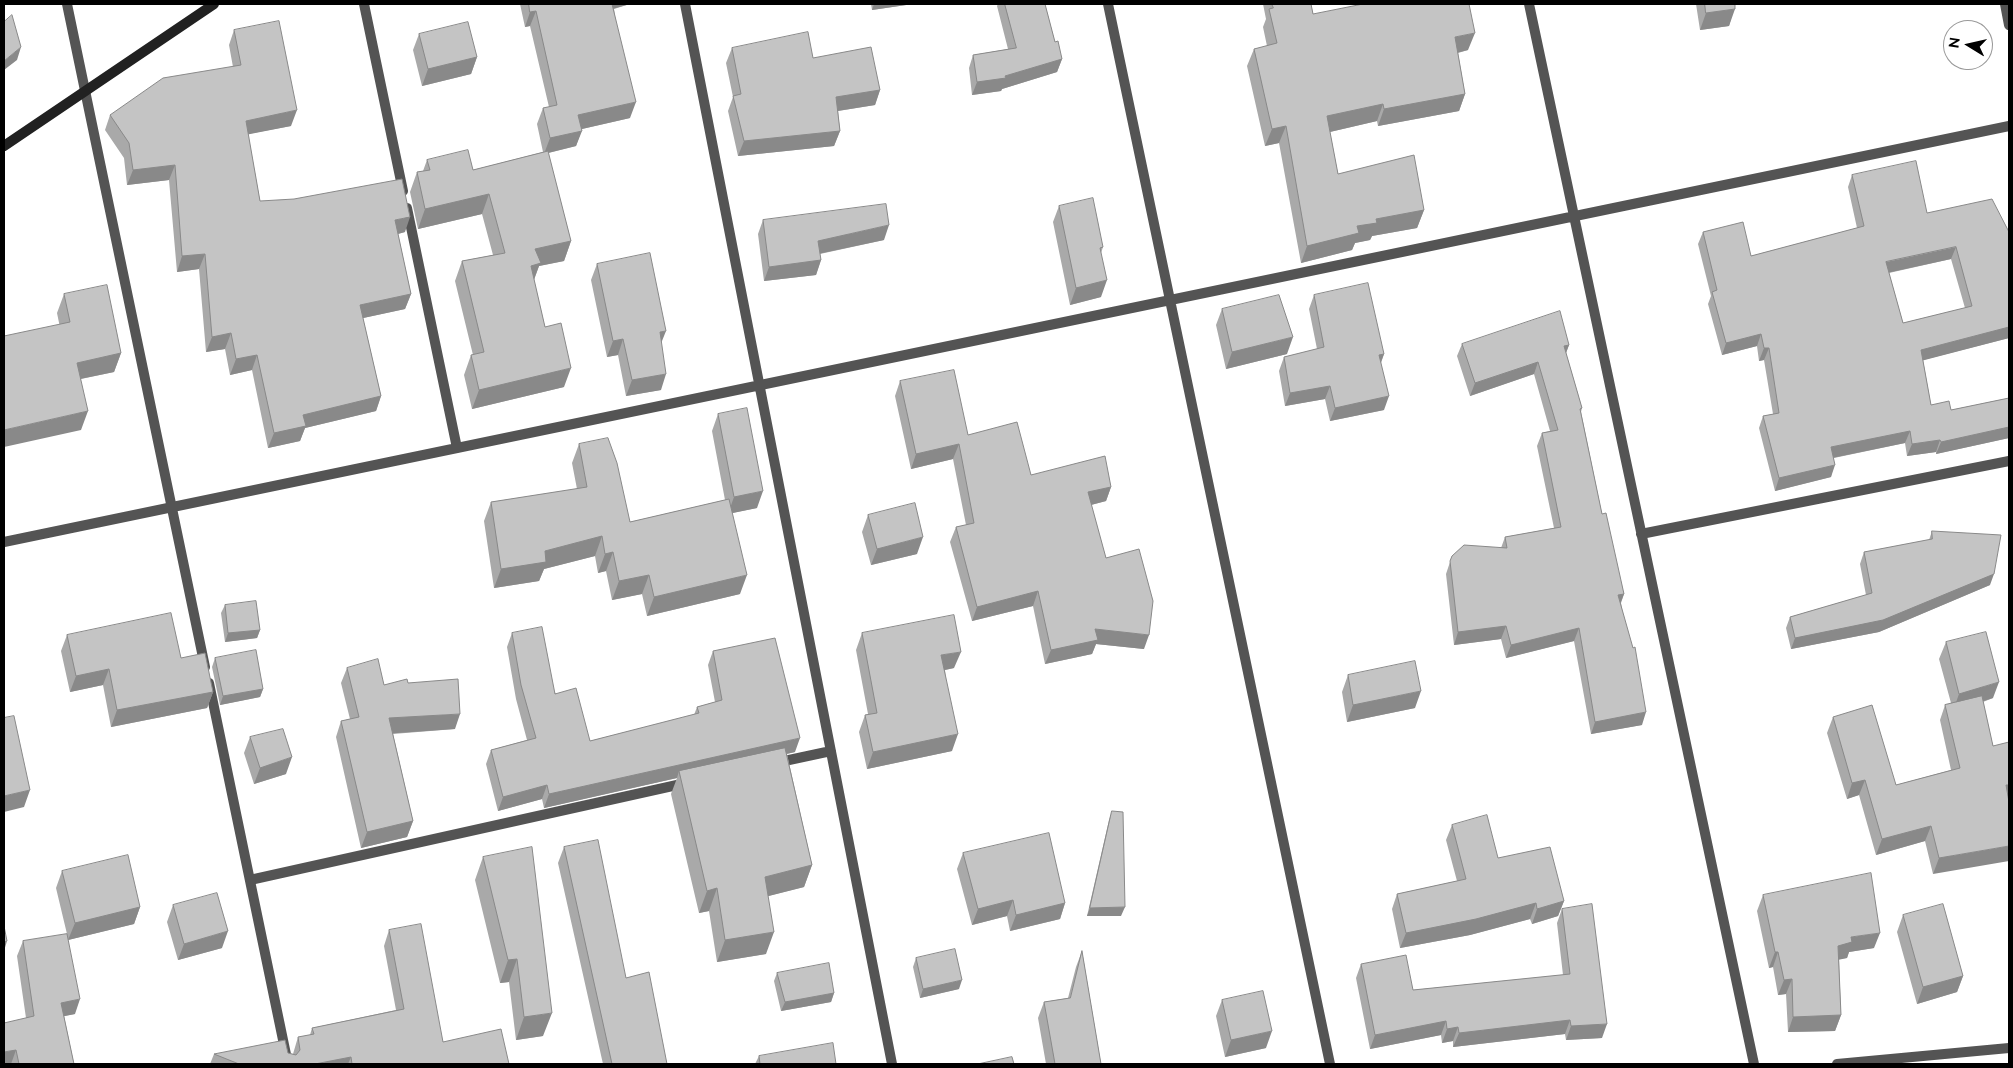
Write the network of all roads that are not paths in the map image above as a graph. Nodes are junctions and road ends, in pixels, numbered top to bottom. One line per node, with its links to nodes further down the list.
1 (67, 4): 9 (street)
2 (214, 4): 9 (main road)
3 (364, 4): 15 (street)
4 (685, 4): 14 (street)
5 (1108, 4): 13 (street)
6 (1529, 4): 12 (street)
7 (2005, 4): 8 (street)
8 (2009, 25)
9 (85, 90): 11 (main road); 17 (street)
10 (2009, 126): 12 (street)
11 (4, 146)
12 (1574, 216): 13 (street); 18 (street)
13 (1170, 300): 14 (street); 27 (street)
14 (761, 386): 15 (street); 20 (street)
15 (457, 448): 17 (street)
16 (2009, 461): 18 (street)
17 (172, 507): 19 (street); 23 (street)
18 (1641, 534): 28 (street)
19 (4, 542)
20 (831, 751): 21 (street); 26 (street)
21 (763, 766)
22 (695, 781): 23 (street)
23 (250, 880): 25 (street)
24 (2009, 1048): 29 (street)
25 (288, 1064)
26 (892, 1064)
27 (1330, 1064)
28 (1754, 1064)
29 (1836, 1064)

